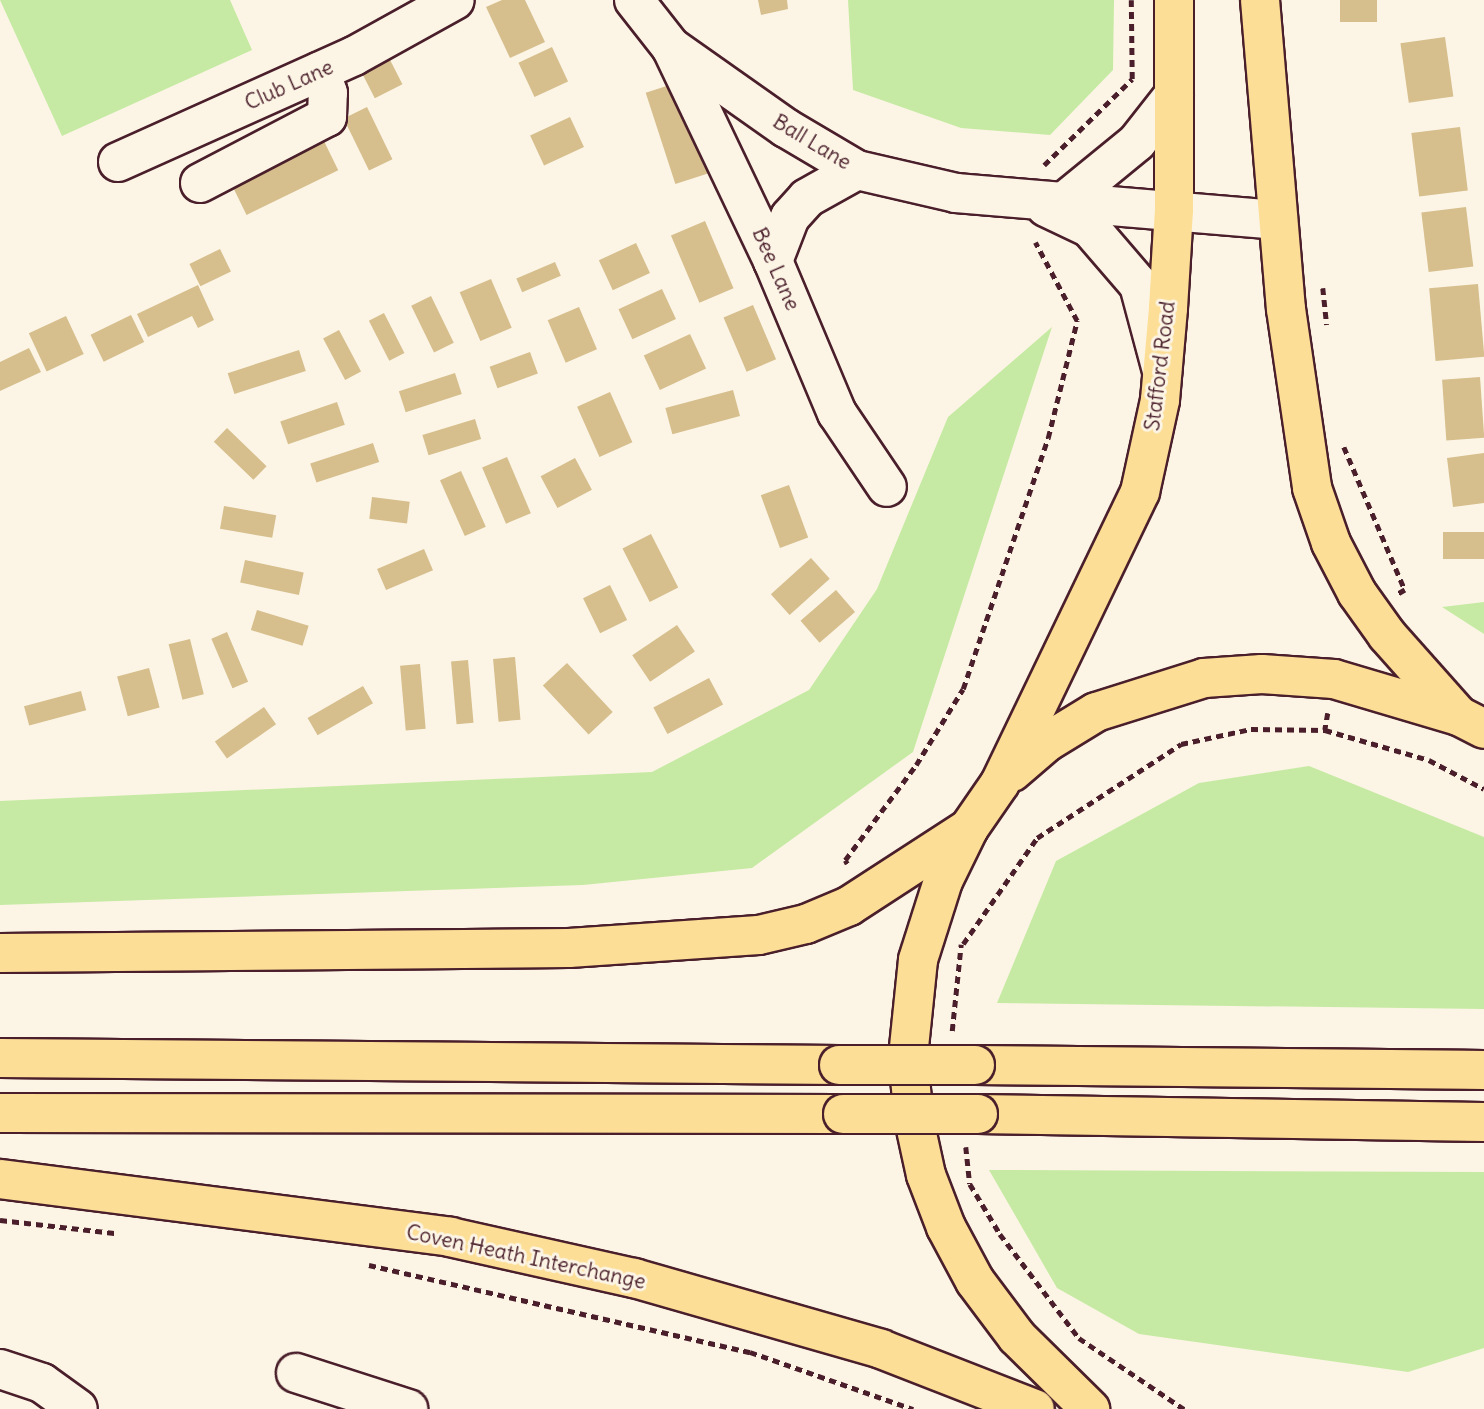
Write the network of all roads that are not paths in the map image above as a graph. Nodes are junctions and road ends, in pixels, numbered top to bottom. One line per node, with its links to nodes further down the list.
1 (455, 0): 6 (street, Club Lane)
2 (634, 0): 5 (street, Ball Lane)
3 (1174, 0): 7 (highway, Stafford Road)
4 (1260, 0): 13 (highway)
5 (671, 47): 10 (street, Ball Lane); 14 (street, Bee Lane)
6 (320, 71): 8 (street, Club Lane); 8 (street)
7 (1174, 95): 11 (street); 12 (highway, Stafford Road)
8 (187, 131): 9 (street, Club Lane)
9 (118, 162)
10 (857, 170): 11 (street, Ball Lane); 14 (street)
11 (1044, 192): 12 (street, Ball Lane); 15 (street, Ball Lane)
12 (1174, 210): 13 (street, Ball Lane); 15 (highway, Stafford Road)
13 (1276, 220): 17 (highway)
14 (773, 261): 16 (street, Bee Lane)
15 (1162, 373): 18 (highway, Stafford Road)
16 (887, 486)
17 (1471, 722): 18 (highway)
18 (1000, 783): 19 (highway)
19 (969, 828): 20 (highway); 31 (highway)
20 (0, 953)
21 (0, 1058): 22 (highway, bridge)
22 (1484, 1070)
23 (0, 1113): 24 (highway, bridge)
24 (1484, 1122)
25 (0, 1179): 30 (highway, Coven Heath Interchange)
26 (0, 1369): 28 (street)
27 (296, 1373): 29 (street)
28 (78, 1409)
29 (408, 1409)
30 (1035, 1409)
31 (1090, 1409)

